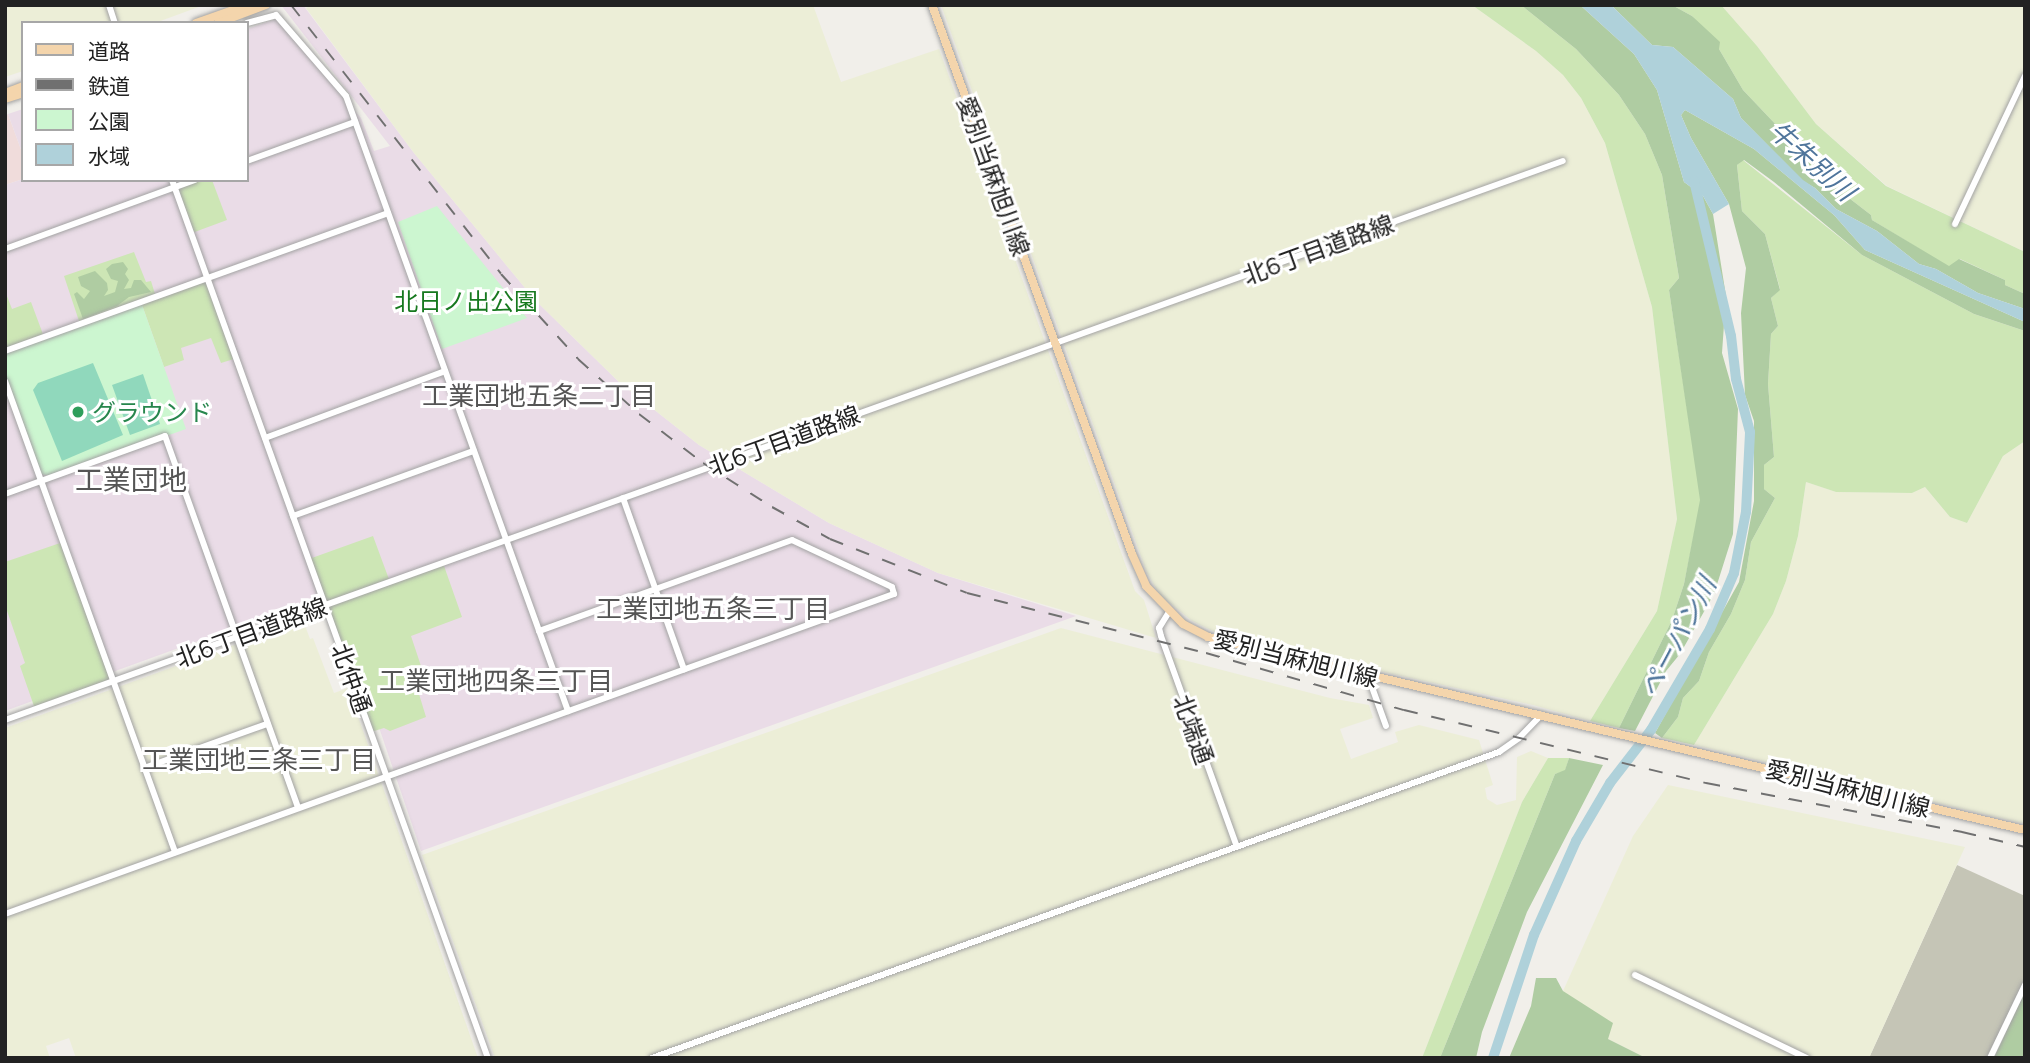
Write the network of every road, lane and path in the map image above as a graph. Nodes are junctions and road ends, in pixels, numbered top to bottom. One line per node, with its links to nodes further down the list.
1 (247, 5): 4 (main road)
2 (266, 5): 5 (main road)
3 (932, 5): 16 (main road, 愛別当麻旭川線)
4 (203, 21)
5 (223, 21)
6 (248, 23): 8 (street)
7 (2025, 76): 13 (street)
8 (355, 122): 10 (street); 12 (street)
9 (1563, 161): 16 (street, 北6丁目道路線)
10 (248, 162)
11 (174, 184): 14 (street); 15 (street, 北仲通)
12 (388, 213): 15 (street); 18 (street)
13 (1955, 224)
14 (5, 249)
15 (208, 278): 17 (street); 20 (street, 北仲通)
16 (1054, 344): 24 (street, 北6丁目道路線); 29 (main road, 愛別当麻旭川線)
17 (5, 351)
18 (445, 372): 20 (street); 21 (street)
19 (5, 381): 22 (street)
20 (265, 438): 25 (street, 北仲通)
21 (474, 451): 25 (street); 26 (street)
22 (41, 481): 23 (street); 31 (street); 34 (street)
23 (5, 494)
24 (622, 498): 26 (street, 北6丁目道路線); 27 (street)
25 (293, 516): 28 (street, 北仲通)
26 (506, 540): 28 (street, 北6丁目道路線); 30 (street)
27 (655, 588): 30 (street); 32 (street); 32 (street)
28 (326, 605): 31 (street, 北6丁目道路線); 41 (street, 北仲通)
29 (1169, 612): 33 (main road, 愛別当麻旭川線); 44 (street, 北端通)
30 (539, 631): 35 (street)
31 (237, 637): 34 (street, 北6丁目道路線); 38 (street)
32 (684, 668): 35 (street)
33 (1368, 676): 36 (main road, 愛別当麻旭川線); 39 (street)
34 (113, 681): 37 (street, 北6丁目道路線); 40 (street)
35 (568, 711): 41 (street)
36 (1541, 714): 43 (main road, 愛別当麻旭川線); 44 (street)
37 (5, 720)
38 (267, 724): 40 (street); 42 (street)
39 (1386, 726)
40 (144, 768): 45 (street)
41 (387, 777): 42 (street); 49 (street, 北仲通)
42 (298, 808): 45 (street)
43 (2025, 830)
44 (1237, 847): 50 (street)
45 (175, 852): 46 (street)
46 (5, 914)
47 (1635, 975): 51 (street)
48 (2025, 985): 52 (street)
49 (488, 1058)
50 (652, 1058)
51 (1807, 1058)
52 (1990, 1058)

